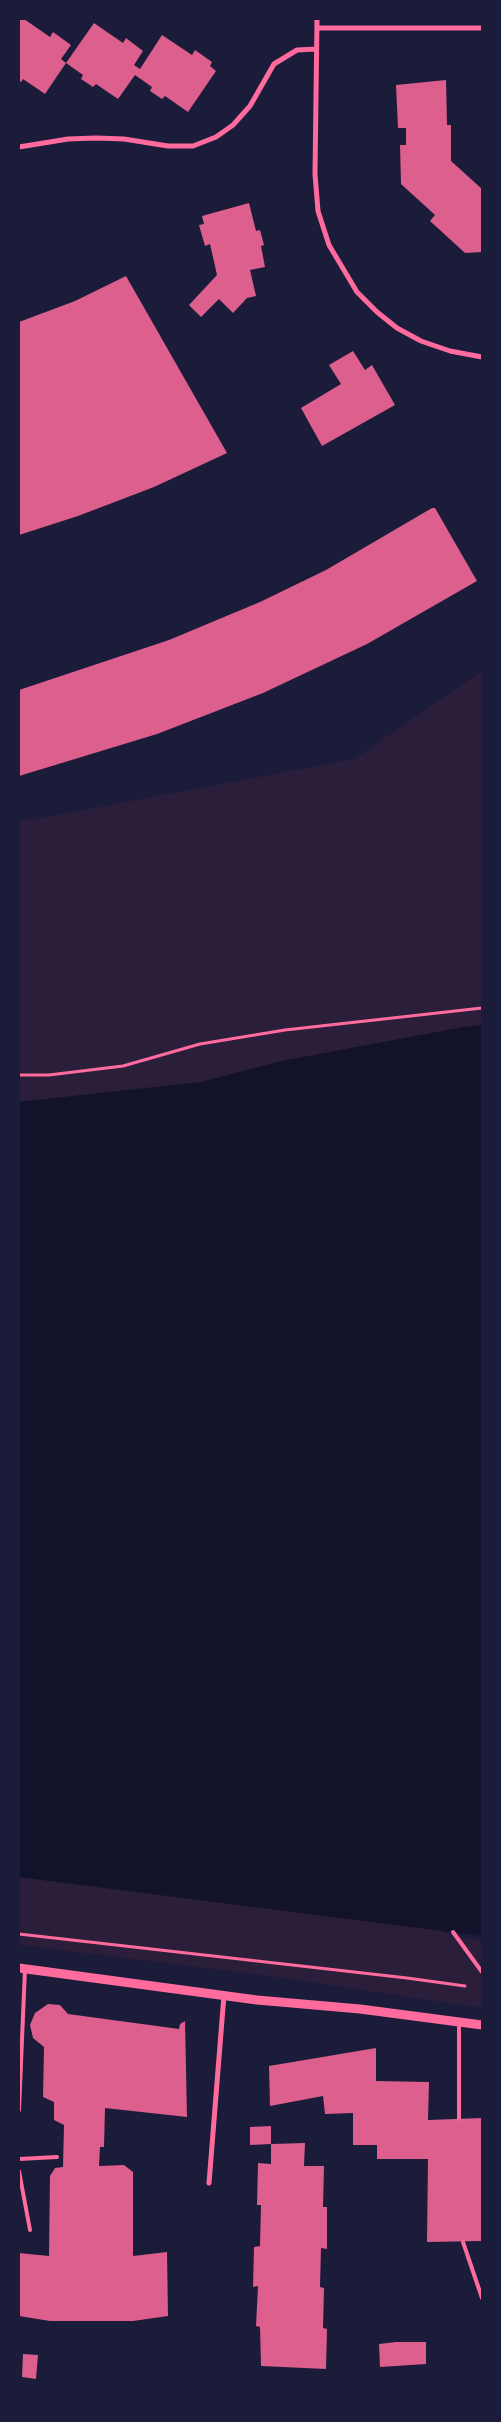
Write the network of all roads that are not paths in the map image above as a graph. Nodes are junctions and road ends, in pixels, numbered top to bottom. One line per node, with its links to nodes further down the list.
1 (317, 19): 2 (street)
2 (317, 28): 3 (street); 4 (street)
3 (482, 28)
4 (316, 49): 5 (street); 6 (street)
5 (19, 146)
6 (482, 357)
7 (453, 1932): 9 (lane)
8 (22, 1969): 10 (street); 13 (lane)
9 (482, 1972)
10 (224, 1995): 11 (street); 18 (street)
11 (459, 2022): 12 (street); 14 (lane)
12 (482, 2026)
13 (19, 2110)
14 (459, 2119)
15 (57, 2157): 16 (lane)
16 (19, 2159)
17 (19, 2171): 19 (lane)
18 (209, 2183)
19 (30, 2230)
20 (463, 2242): 21 (lane)
21 (482, 2298)

